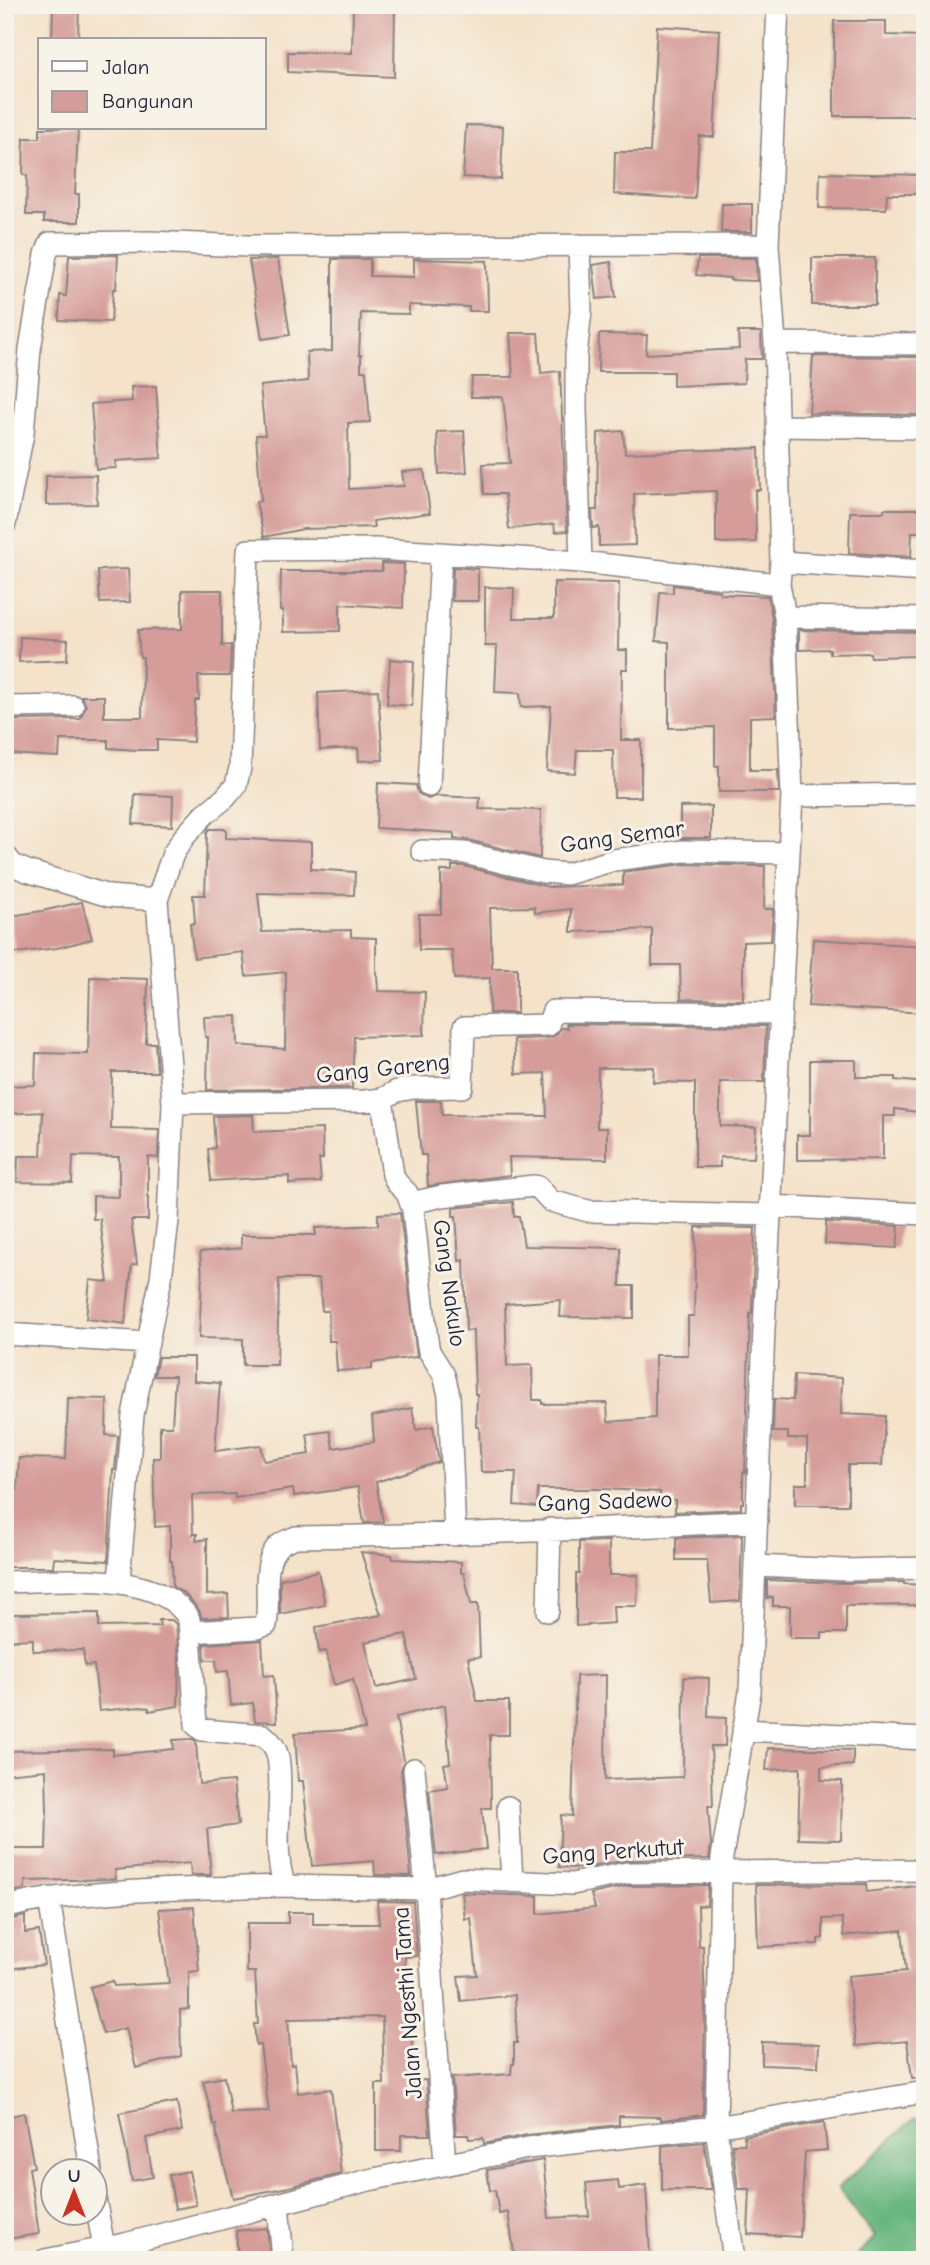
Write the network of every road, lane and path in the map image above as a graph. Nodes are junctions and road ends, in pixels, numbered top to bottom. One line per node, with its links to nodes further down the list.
1 (778, 5): 3 (street)
2 (579, 245): 3 (street); 8 (street); 10 (street)
3 (768, 245): 4 (street)
4 (775, 343): 5 (street); 6 (street)
5 (925, 344)
6 (777, 426): 7 (street); 11 (street)
7 (925, 428)
8 (5, 524)
9 (441, 554): 10 (street); 18 (street); 24 (street)
10 (581, 562): 13 (street)
11 (781, 562): 12 (street); 13 (street)
12 (925, 571)
13 (779, 584): 14 (street)
14 (785, 617): 15 (street); 20 (street)
15 (925, 619)
16 (73, 706): 17 (street)
17 (5, 707)
18 (429, 786)
19 (925, 794): 20 (street)
20 (792, 796): 22 (street)
21 (422, 851): 22 (street, Gang Semar)
22 (789, 853): 25 (street)
23 (5, 855): 24 (street)
24 (157, 900): 27 (street)
25 (781, 1013): 26 (street, Gang Gareng); 29 (street)
26 (382, 1099): 27 (street, Gang Gareng); 28 (street)
27 (173, 1103): 32 (street)
28 (411, 1203): 29 (street); 35 (street, Gang Nakulo)
29 (770, 1210): 30 (street); 33 (street)
30 (925, 1214)
31 (5, 1334): 32 (street)
32 (148, 1343): 38 (street)
33 (757, 1521): 34 (street, Gang Sadewo); 36 (street)
34 (550, 1529): 35 (street, Gang Sadewo); 40 (street)
35 (455, 1535): 41 (street, Gang Sadewo)
36 (756, 1566): 37 (street); 42 (street)
37 (925, 1568)
38 (119, 1581): 39 (street); 41 (street)
39 (5, 1582)
40 (548, 1611)
41 (190, 1632): 49 (street)
42 (743, 1730): 43 (street); 47 (street)
43 (925, 1739)
44 (414, 1769): 50 (street)
45 (508, 1807): 48 (street)
46 (925, 1870): 47 (street, Gang Perkutut)
47 (721, 1871): 48 (street, Gang Perkutut); 54 (street)
48 (512, 1882): 50 (street, Gang Perkutut)
49 (285, 1886): 50 (street, Jalan Ngesthi Tama); 51 (street, Jalan Ngesthi Tama)
50 (426, 1889): 56 (street, Jalan Ngesthi Tama)
51 (48, 1898): 52 (street, Jalan Ngesthi Tama); 55 (street)
52 (5, 1908)
53 (925, 2092): 54 (street)
54 (716, 2127): 56 (street); 62 (street)
55 (89, 2156)
56 (445, 2165): 57 (street)
57 (278, 2204): 59 (street); 61 (street)
58 (100, 2226): 59 (street)
59 (104, 2248): 60 (street)
60 (45, 2260)
61 (283, 2260)
62 (734, 2260)

